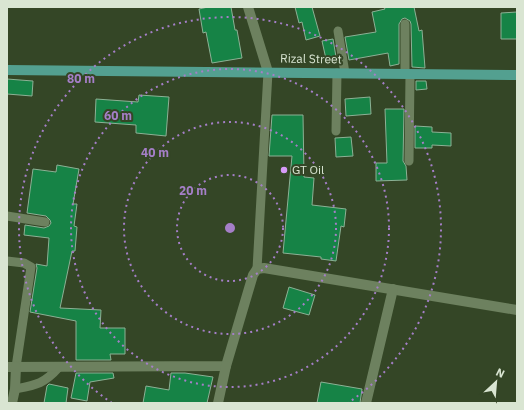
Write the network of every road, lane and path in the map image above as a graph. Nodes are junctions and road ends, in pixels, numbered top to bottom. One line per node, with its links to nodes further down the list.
1 (248, 7): 5 (street)
2 (405, 24): 7 (lane)
3 (338, 31): 6 (lane)
4 (7, 70): 5 (main road, Rizal Street)
5 (268, 72): 6 (main road, Rizal Street); 14 (lane)
6 (341, 73): 7 (main road, Rizal Street); 9 (lane)
7 (407, 73): 8 (main road, Rizal Street); 10 (lane)
8 (517, 75)
9 (336, 131)
10 (409, 162)
11 (7, 216): 12 (lane)
12 (45, 222)
13 (7, 261): 18 (lane)
14 (257, 270): 15 (street); 17 (street)
15 (393, 289): 16 (street); 23 (street)
16 (517, 310)
17 (226, 366): 19 (street); 22 (street)
18 (11, 367): 19 (street); 20 (street)
19 (59, 367): 20 (lane)
20 (15, 389): 21 (street)
21 (12, 403)
22 (218, 403)
23 (366, 403)

